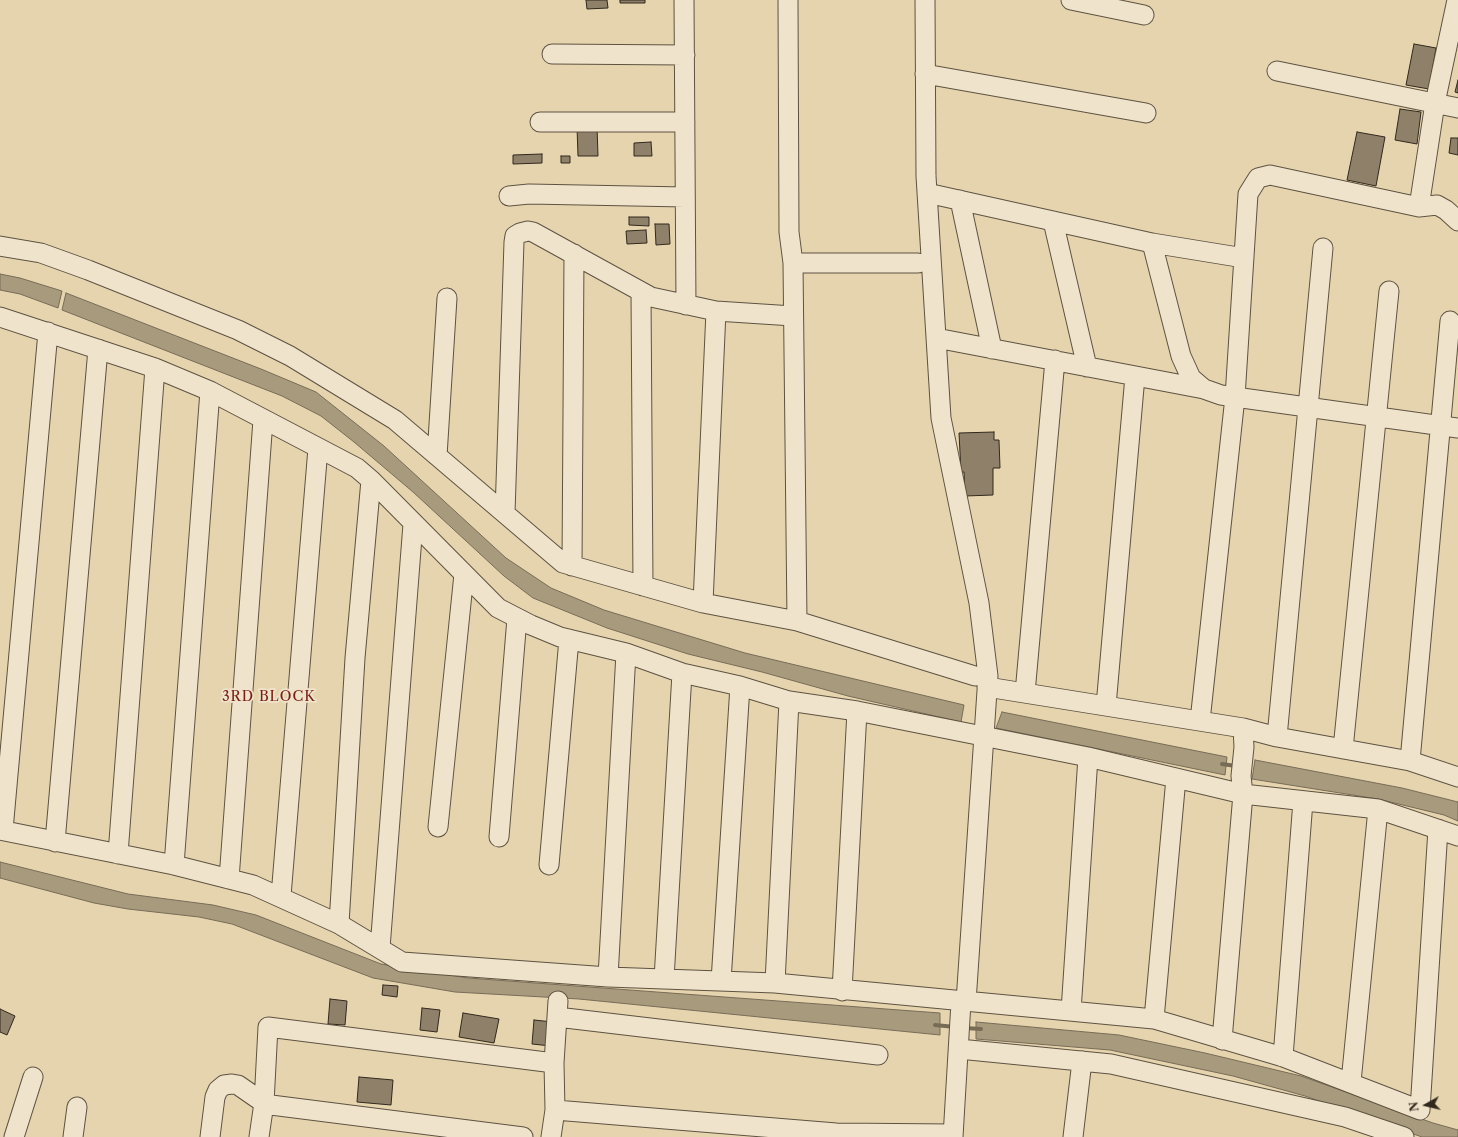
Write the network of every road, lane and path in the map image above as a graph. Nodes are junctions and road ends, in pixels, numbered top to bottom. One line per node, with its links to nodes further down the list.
1 (684, 0): 9 (street)
2 (788, 0): 29 (street)
3 (912, 0): 30 (street)
4 (925, 0): 11 (street)
5 (1071, 0): 7 (street)
6 (1457, 0): 12 (street)
7 (1144, 15)
8 (552, 54): 9 (street)
9 (685, 55): 16 (street)
10 (1277, 72): 12 (street)
11 (925, 74): 14 (street); 17 (street)
12 (1435, 103): 13 (street); 21 (street)
13 (1458, 108)
14 (1146, 113)
15 (540, 122): 16 (street)
16 (685, 122): 19 (street)
17 (927, 193): 20 (street); 40 (street)
18 (509, 196): 19 (street)
19 (685, 198): 34 (street)
20 (960, 200): 22 (street); 42 (street)
21 (1419, 207): 23 (street); 28 (street)
22 (1053, 221): 24 (street); 44 (street)
23 (1458, 222)
24 (1152, 243): 28 (street); 47 (street)
25 (0, 246): 54 (street)
26 (1323, 248): 76 (street)
27 (574, 254): 32 (street); 56 (street); 58 (street)
28 (1244, 258): 49 (street)
29 (793, 263): 30 (street); 36 (street)
30 (918, 264): 67 (street)
31 (1389, 291): 50 (street)
32 (641, 292): 34 (street); 60 (street)
33 (447, 298): 54 (street)
34 (686, 305): 35 (street)
35 (716, 311): 36 (street); 61 (street)
36 (793, 316): 63 (street)
37 (0, 318): 39 (street)
38 (1450, 321): 52 (street)
39 (48, 332): 41 (street); 87 (street)
40 (936, 338): 42 (street); 67 (street)
41 (98, 349): 45 (street); 90 (street)
42 (992, 349): 43 (street)
43 (1055, 360): 44 (street); 69 (street)
44 (1087, 367): 46 (street)
45 (154, 368): 48 (street); 91 (street)
46 (1135, 376): 47 (street); 71 (street)
47 (1204, 388): 49 (street)
48 (210, 391): 51 (street); 92 (street)
49 (1235, 397): 50 (street); 73 (street)
50 (1376, 417): 52 (street); 77 (street)
51 (263, 420): 53 (street); 94 (street)
52 (1449, 427): 79 (street)
53 (318, 448): 55 (street); 95 (street)
54 (436, 456): 56 (street)
55 (371, 480): 57 (street); 96 (street)
56 (505, 513): 58 (street)
57 (413, 524): 59 (street); 97 (street)
58 (572, 566): 60 (street)
59 (464, 574): 62 (street); 85 (street)
60 (643, 586): 61 (street)
61 (703, 603): 63 (street)
62 (517, 618): 64 (street); 89 (street)
63 (796, 621): 67 (street)
64 (569, 639): 65 (street); 93 (street)
65 (626, 653): 66 (street); 98 (street)
66 (682, 673): 68 (street); 99 (street)
67 (981, 682): 69 (street); 75 (street)
68 (740, 686): 70 (street); 100 (street)
69 (1025, 693): 71 (street)
70 (790, 701): 72 (street); 101 (street)
71 (1106, 706): 73 (street)
72 (857, 711): 75 (street); 102 (street)
73 (1200, 721): 74 (street)
74 (1243, 728): 76 (street); 82 (street)
75 (977, 734): 78 (street); 103 (street)
76 (1277, 737): 77 (street)
77 (1343, 748): 79 (street)
78 (1088, 757): 81 (street); 104 (street)
79 (1410, 761): 80 (street)
80 (1458, 777)
81 (1176, 778): 82 (street); 105 (street)
82 (1242, 785): 83 (street); 106 (street)
83 (1303, 801): 84 (street); 109 (street)
84 (1378, 809): 86 (street); 113 (street)
85 (438, 827)
86 (1438, 829): 88 (street); 113 (street)
87 (1, 830): 90 (street)
88 (1458, 836)
89 (499, 837)
90 (55, 842): 91 (street)
91 (118, 854): 92 (street)
92 (174, 865): 94 (street)
93 (549, 865)
94 (229, 878): 95 (street)
95 (281, 896): 96 (street)
96 (339, 924): 97 (street)
97 (380, 948): 98 (street)
98 (608, 977): 99 (street)
99 (664, 979): 100 (street)
100 (721, 981): 101 (street)
101 (775, 984): 102 (street)
102 (842, 991): 103 (street)
103 (960, 1001): 104 (street); 107 (street)
104 (1071, 1011): 105 (street)
105 (1154, 1019): 106 (street)
106 (1222, 1040): 109 (street)
107 (960, 1044): 110 (street); 117 (street)
108 (878, 1055): 111 (street)
109 (1283, 1057): 113 (street)
110 (1082, 1061): 124 (street); 125 (street)
111 (554, 1063): 114 (street); 116 (street)
112 (32, 1077): 118 (street)
113 (1351, 1082)
114 (264, 1103): 120 (street); 121 (street); 122 (street)
115 (77, 1107): 119 (street)
116 (555, 1110): 117 (street); 123 (street)
117 (953, 1136)
118 (14, 1137)
119 (73, 1137)
120 (210, 1137)
121 (259, 1137)
122 (523, 1137)
123 (551, 1137)
124 (1073, 1137)
125 (1404, 1137)

